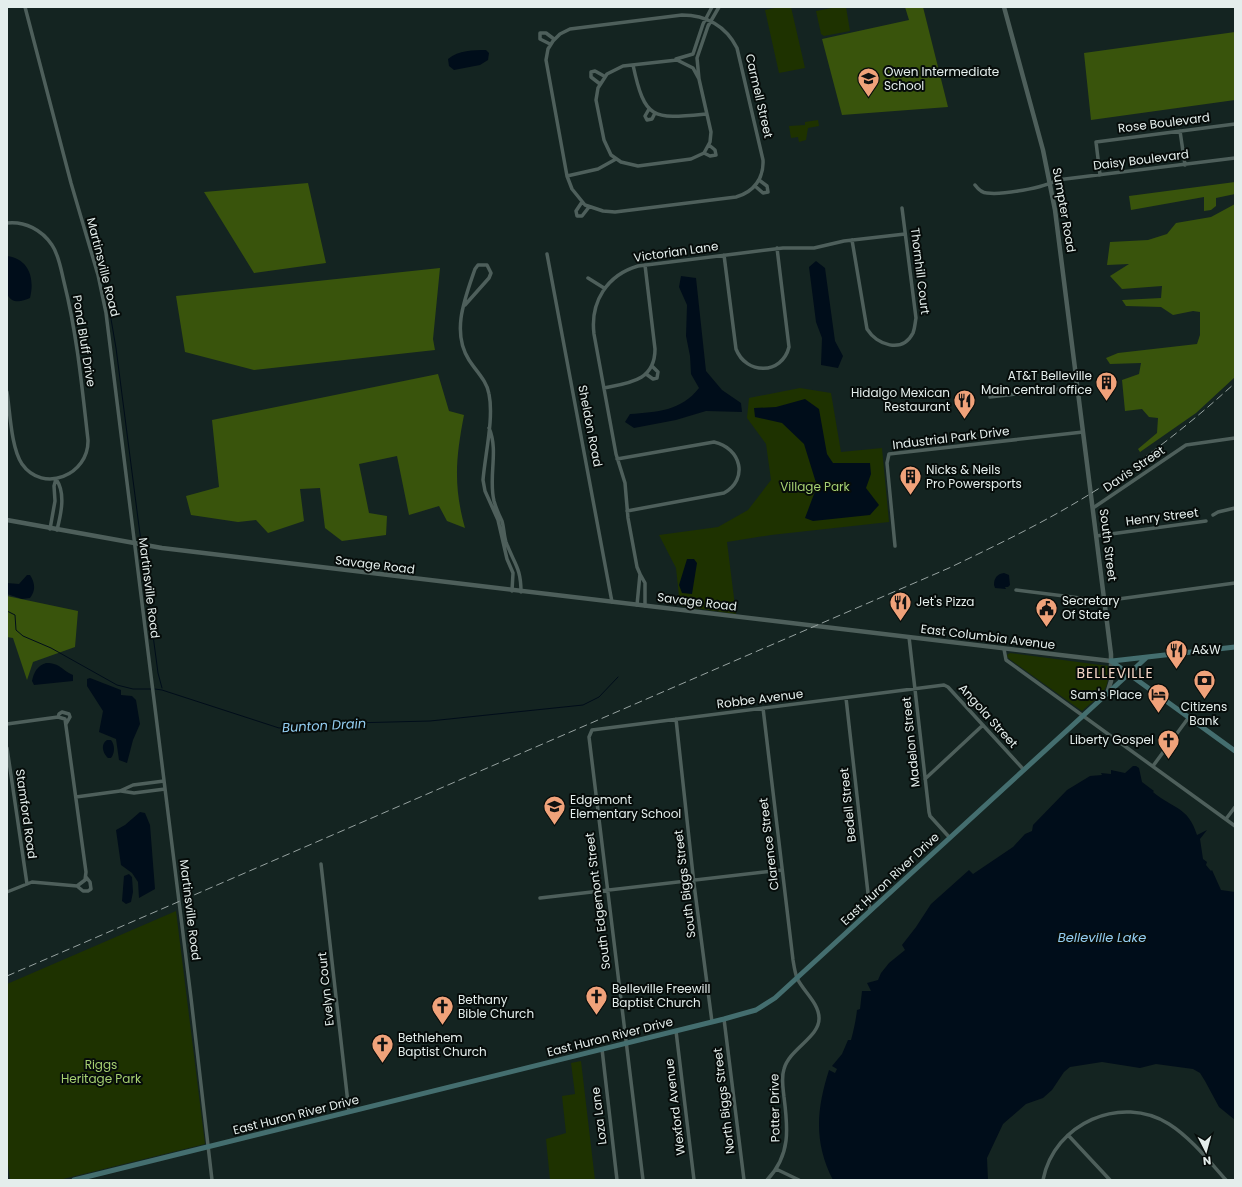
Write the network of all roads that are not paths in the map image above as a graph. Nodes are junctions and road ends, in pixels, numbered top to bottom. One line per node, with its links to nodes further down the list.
1 (25, 7): 67 (street, Martinsville Road)
2 (712, 7): 5 (street)
3 (719, 7): 6 (street)
4 (1004, 7): 28 (street, Sumpter Road)
5 (706, 18): 6 (street, Carmell Street); 7 (street); 9 (street)
6 (710, 22): 12 (street); 26 (street, Carmell Street)
7 (554, 39): 8 (street); 8 (street)
8 (550, 44): 25 (street)
9 (671, 60): 10 (street); 12 (street)
10 (633, 65): 11 (street); 14 (street)
11 (604, 76): 13 (street); 13 (street)
12 (699, 79): 16 (street)
13 (600, 84): 22 (street)
14 (649, 109): 15 (street); 15 (street)
15 (655, 113): 16 (street)
16 (707, 114): 19 (street)
17 (1235, 124): 18 (street, Rose Boulevard)
18 (1180, 131): 23 (street); 24 (street, Rose Boulevard)
19 (709, 145): 20 (street); 20 (street)
20 (704, 153): 22 (street)
21 (1235, 158): 23 (street, Daisy Boulevard)
22 (616, 159): 25 (street)
23 (1185, 165): 24 (street, Daisy Boulevard)
24 (1100, 175): 28 (street, Daisy Boulevard)
25 (567, 176): 30 (street)
26 (759, 180): 29 (street, Carmell Street); 29 (street)
27 (975, 184): 28 (street, Daisy Boulevard)
28 (1051, 184): 45 (street, Sumpter Road)
29 (756, 186): 31 (street)
30 (582, 202): 31 (street); 31 (street)
31 (589, 207)
32 (902, 208): 34 (street, Thornhill Court)
33 (7, 223): 56 (street, Pond Bluff Drive)
34 (905, 234): 35 (street, Victorian Lane); 35 (street, Thornhill Court)
35 (852, 240): 36 (street, Victorian Lane)
36 (777, 248): 38 (street, Victorian Lane); 38 (street)
37 (547, 254): 75 (street, Sheldon Road)
38 (724, 255): 39 (street, Victorian Lane)
39 (645, 265): 41 (street, Victorian Lane); 43 (street)
40 (588, 278): 41 (street)
41 (604, 288): 46 (street, Victorian Lane)
42 (464, 305): 42 (street); 50 (street)
43 (652, 366): 44 (street); 44 (street)
44 (646, 374): 46 (street)
45 (1078, 386): 48 (street); 49 (street, Sumpter Road)
46 (604, 388): 53 (street, Victorian Lane)
47 (7, 392): 56 (street)
48 (990, 397)
49 (1082, 420): 51 (street, South Street)
50 (488, 427): 54 (street); 55 (street)
51 (1084, 432): 57 (street, South Street); 68 (street, Industrial Park Drive)
52 (1235, 438): 57 (street, Davis Street)
53 (617, 459): 59 (street, Victorian Lane); 59 (street)
54 (484, 467): 55 (street); 64 (street)
55 (492, 467): 64 (street)
56 (56, 479): 63 (street); 65 (street)
57 (1093, 508): 66 (street, South Street)
58 (1235, 508): 60 (street, Henry Street)
59 (627, 511): 69 (street, Victorian Lane)
60 (1213, 515)
61 (7, 520): 63 (street, Savage Road)
62 (1206, 521): 66 (street, Henry Street)
63 (50, 528): 65 (street, Savage Road)
64 (502, 529): 72 (street); 73 (street)
65 (57, 530): 67 (street, Savage Road)
66 (1096, 536): 74 (street, South Street)
67 (134, 544): 72 (street, Savage Road); 104 (street, Martinsville Road)
68 (895, 546)
69 (640, 574): 76 (street, Victorian Lane); 77 (street, Victorian Lane)
70 (1235, 584): 74 (street)
71 (1016, 590): 74 (street)
72 (512, 591): 73 (street, Savage Road)
73 (521, 592): 75 (street, Savage Road)
74 (1104, 601): 83 (street, South Street)
75 (612, 602): 76 (street, Savage Road)
76 (637, 605): 77 (street, Savage Road)
77 (645, 606): 78 (street, Savage Road)
78 (743, 618): 79 (street, East Columbia Avenue)
79 (909, 637): 81 (street, East Columbia Avenue); 86 (street, Madelon Street)
80 (1235, 647): 82 (main road)
81 (1004, 649): 83 (street, East Columbia Avenue); 90 (street)
82 (1146, 658): 83 (main road); 84 (main road, East Huron River Drive)
83 (1111, 661): 84 (main road); 87 (street, South Street)
84 (1130, 673): 87 (main road, East Huron River Drive); 92 (main road)
85 (933, 687): 86 (street, Robbe Avenue); 96 (street, Angola Street)
86 (915, 689): 88 (street, Robbe Avenue); 103 (street, Madelon Street)
87 (1106, 695): 90 (main road, East Huron River Drive)
88 (846, 698): 89 (street, Robbe Avenue); 121 (street, Bedell Street)
89 (762, 708): 93 (street, Robbe Avenue); 113 (street, Clarence Street)
90 (1084, 716): 101 (street); 102 (main road, East Huron River Drive)
91 (58, 717): 94 (street); 95 (street); 95 (street)
92 (1188, 717): 99 (main road); 101 (street)
93 (676, 719): 97 (street, Robbe Avenue); 115 (street, South Biggs Street)
94 (7, 724)
95 (66, 724): 107 (street)
96 (983, 725): 102 (street, Angola Street); 103 (street)
97 (590, 732): 118 (street, South Edgemont Street)
98 (7, 748): 100 (street, Stamford Road)
99 (1235, 751)
100 (8, 760): 116 (street, Stamford Road)
101 (1153, 766): 109 (street)
102 (1024, 770): 111 (main road, East Huron River Drive)
103 (925, 779): 111 (street, Madelon Street)
104 (164, 781): 105 (street, Martinsville Road); 106 (street)
105 (165, 790): 106 (street); 130 (street, Martinsville Road)
106 (120, 791): 107 (street)
107 (76, 797): 114 (street)
108 (1235, 807): 109 (street)
109 (1226, 820): 110 (street)
110 (1235, 826)
111 (950, 838): 121 (main road, East Huron River Drive)
112 (321, 864): 128 (street, Evelyn Court)
113 (782, 870): 115 (street); 122 (street, Clarence Street)
114 (86, 877): 117 (street); 117 (street)
115 (694, 879): 118 (street); 124 (street, South Biggs Street)
116 (27, 884): 117 (street); 119 (street)
117 (78, 886)
118 (607, 890): 120 (street); 126 (street, South Edgemont Street)
119 (7, 892)
120 (540, 898)
121 (870, 911): 122 (main road, East Huron River Drive)
122 (797, 978): 123 (main road, East Huron River Drive); 131 (street, Potter Drive)
123 (724, 1019): 124 (main road, East Huron River Drive); 137 (street, North Biggs Street)
124 (712, 1022): 125 (main road, East Huron River Drive)
125 (676, 1031): 126 (main road, East Huron River Drive); 136 (street, Wexford Avenue)
126 (626, 1044): 127 (main road, East Huron River Drive); 135 (street, South Edgemont Street)
127 (602, 1049): 128 (main road, East Huron River Drive); 134 (street, Loza Lane)
128 (349, 1112): 130 (main road, East Huron River Drive)
129 (1068, 1135): 140 (street); 141 (street); 142 (street)
130 (209, 1147): 132 (main road, East Huron River Drive); 133 (street, Martinsville Road)
131 (776, 1169): 138 (street, Potter Drive); 139 (street)
132 (74, 1180)
133 (212, 1180)
134 (617, 1180)
135 (643, 1180)
136 (694, 1180)
137 (744, 1180)
138 (768, 1180)
139 (798, 1180)
140 (1043, 1180)
141 (1110, 1180)
142 (1226, 1180)

